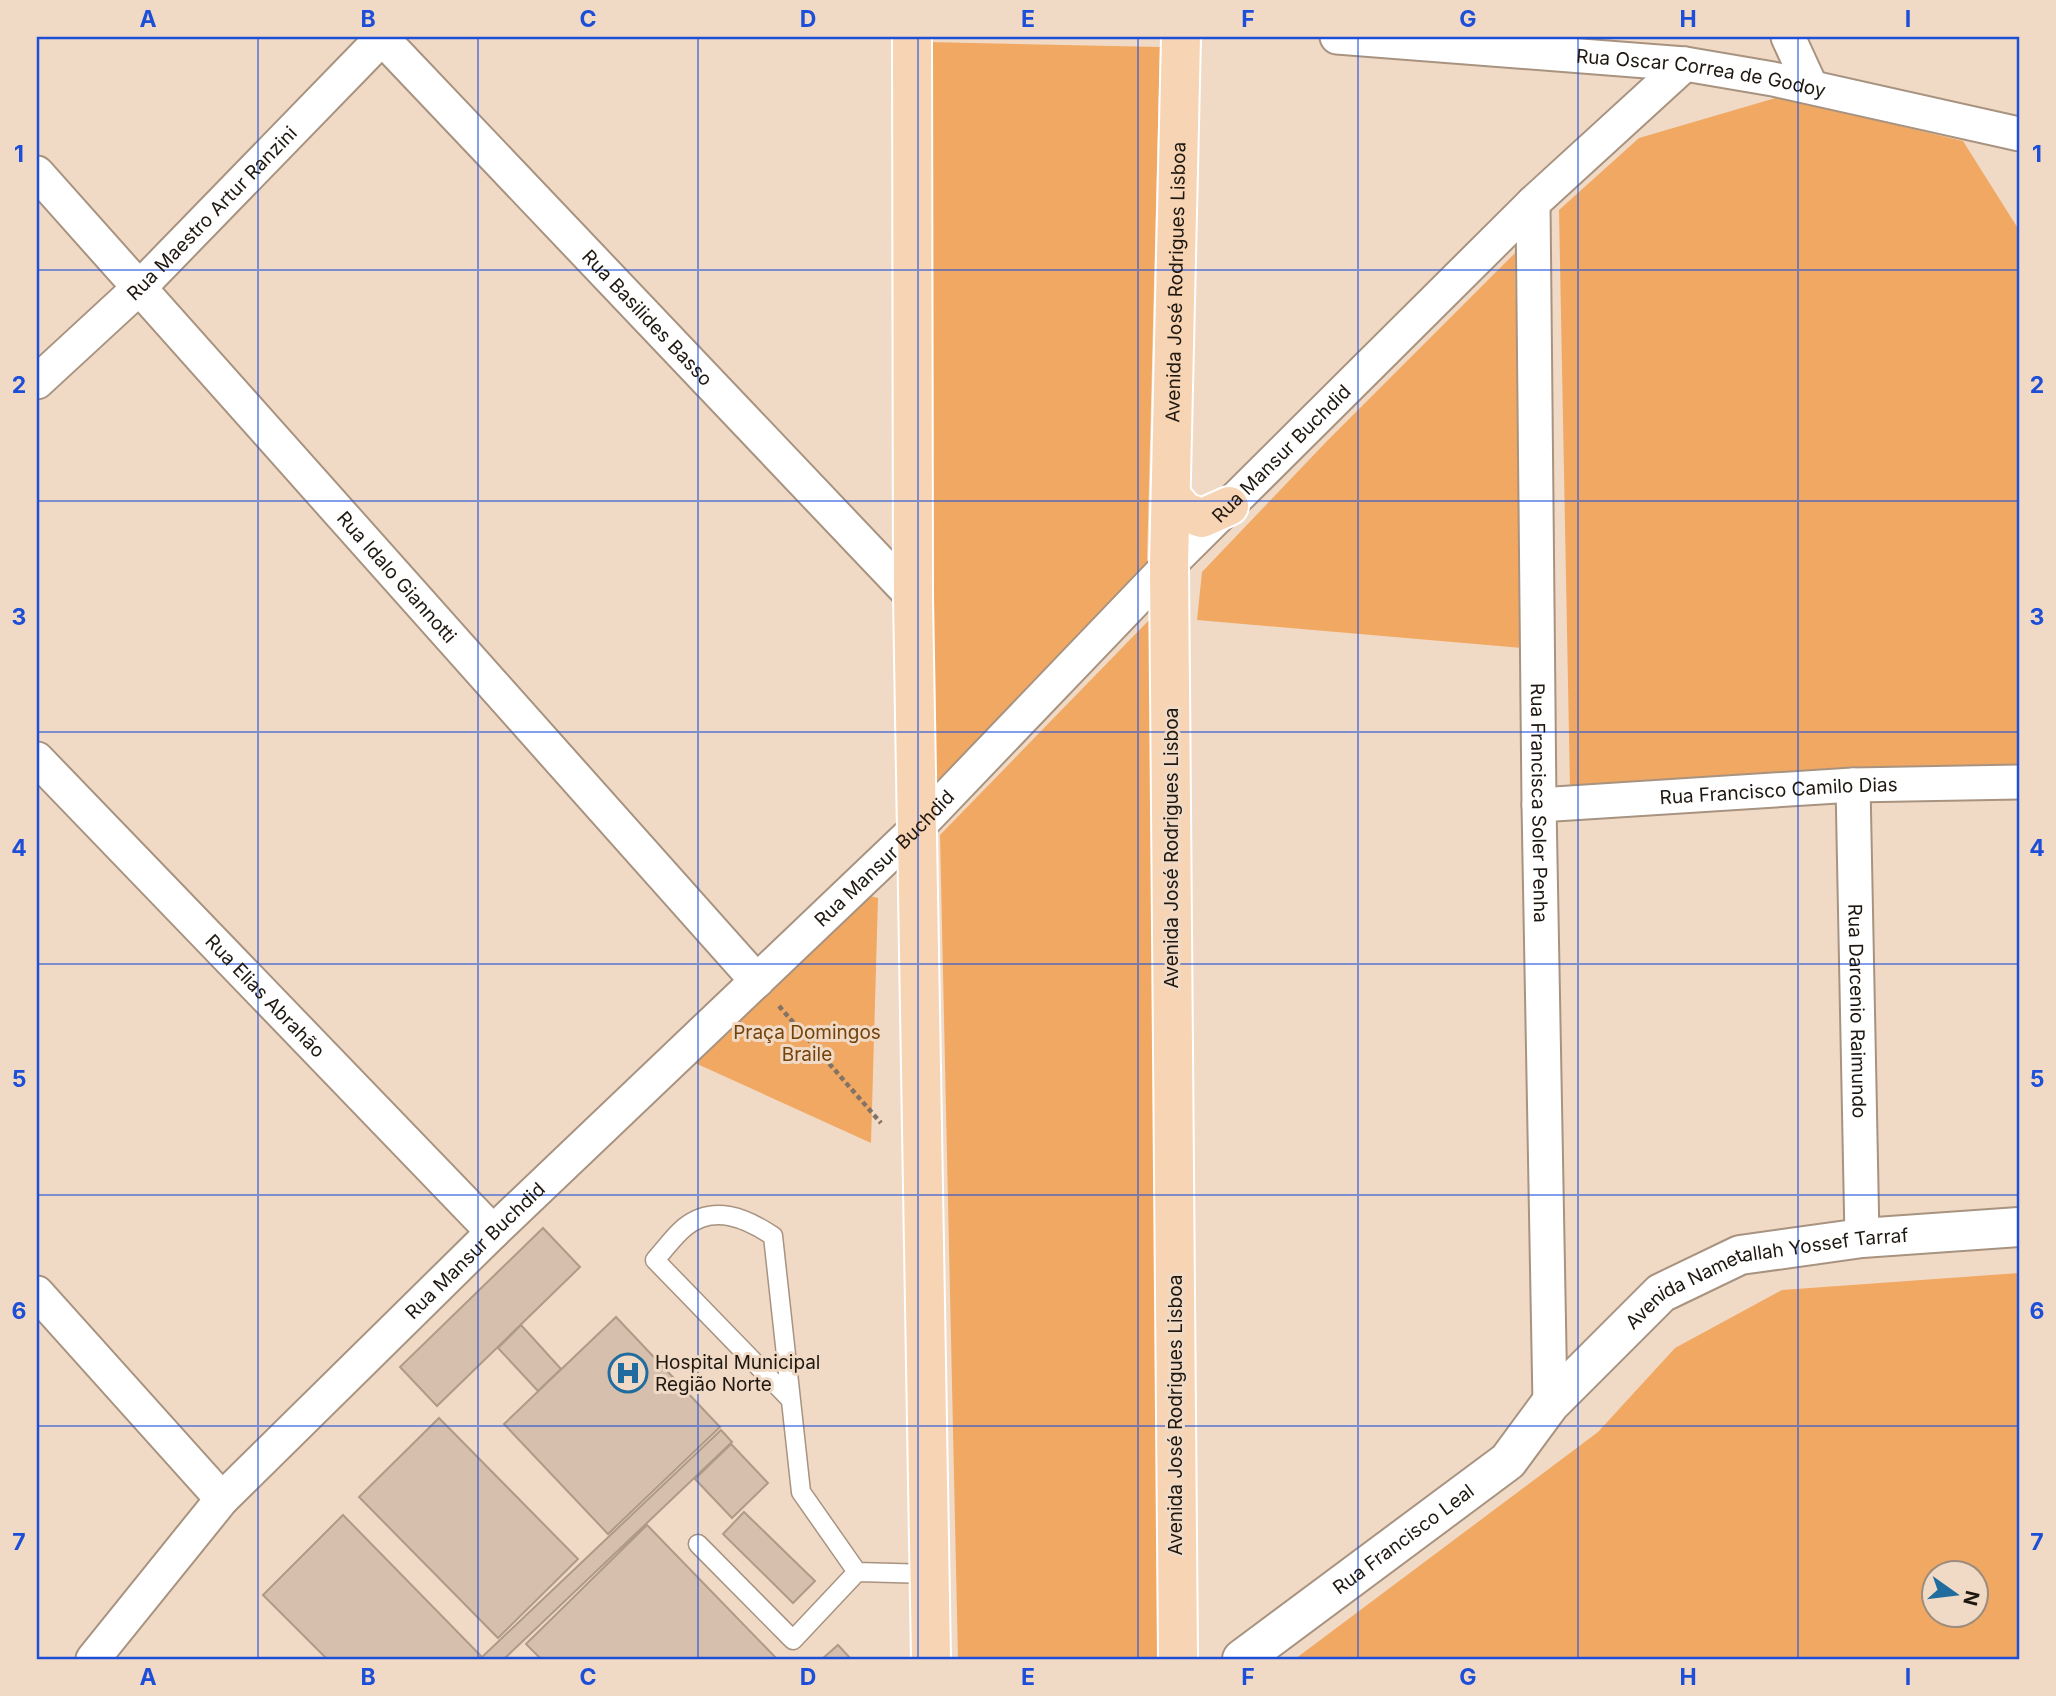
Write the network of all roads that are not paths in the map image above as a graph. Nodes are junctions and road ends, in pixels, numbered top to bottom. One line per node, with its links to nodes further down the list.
1 (381, 37): 11 (street, Rua Maestro Artur Ranzini); 16 (street, Rua Basilides Basso)
2 (912, 37): 16 (main road)
3 (1181, 37): 13 (main road, Avenida José Rodrigues Lisboa)
4 (1337, 37): 6 (street, Rua Oscar Correa de Godoy)
5 (1788, 37): 7 (street)
6 (1685, 64): 7 (street, Rua Oscar Correa de Godoy); 10 (street, Rua Mansur Buchdid)
7 (1811, 87): 8 (street, Rua Oscar Correa de Godoy)
8 (2019, 134)
9 (37, 173): 11 (street, Rua Idalo Giannotti)
10 (1533, 203): 14 (street, Rua Mansur Buchdid); 20 (street, Rua Francisca Soler Penha)
11 (140, 287): 12 (street, Rua Maestro Artur Ranzini); 22 (street, Rua Idalo Giannotti)
12 (37, 382)
13 (1171, 496): 14 (main road); 15 (main road, Avenida José Rodrigues Lisboa)
14 (1229, 506): 15 (street, Rua Mansur Buchdid)
15 (1169, 565): 21 (street, Rua Mansur Buchdid); 35 (main road, Avenida José Rodrigues Lisboa)
16 (914, 597): 21 (main road)
17 (37, 759): 24 (street, Rua Elias Abrahão)
18 (2019, 782): 19 (street, Rua Francisco Camilo Dias)
19 (1853, 785): 20 (street, Rua Francisco Camilo Dias); 25 (street, Rua Darcenio Raimundo)
20 (1539, 806): 28 (street, Rua Francisca Soler Penha)
21 (917, 828): 22 (street, Rua Mansur Buchdid); 32 (main road)
22 (757, 981): 24 (street, Rua Mansur Buchdid)
23 (2019, 1227): 25 (street, Avenida Nametallah Yossef Tarraf)
24 (493, 1232): 29 (street, Rua Mansur Buchdid)
25 (1862, 1238): 28 (street, Avenida Nametallah Yossef Tarraf)
26 (37, 1293): 29 (street)
27 (791, 1400): 27 (lane); 31 (lane)
28 (1549, 1404): 36 (street, Rua Francisco Leal)
29 (222, 1499): 33 (street, Rua Mansur Buchdid)
30 (698, 1544): 31 (lane)
31 (858, 1572): 32 (lane)
32 (930, 1574): 34 (main road)
33 (93, 1659)
34 (931, 1659)
35 (1178, 1659)
36 (1242, 1659)

